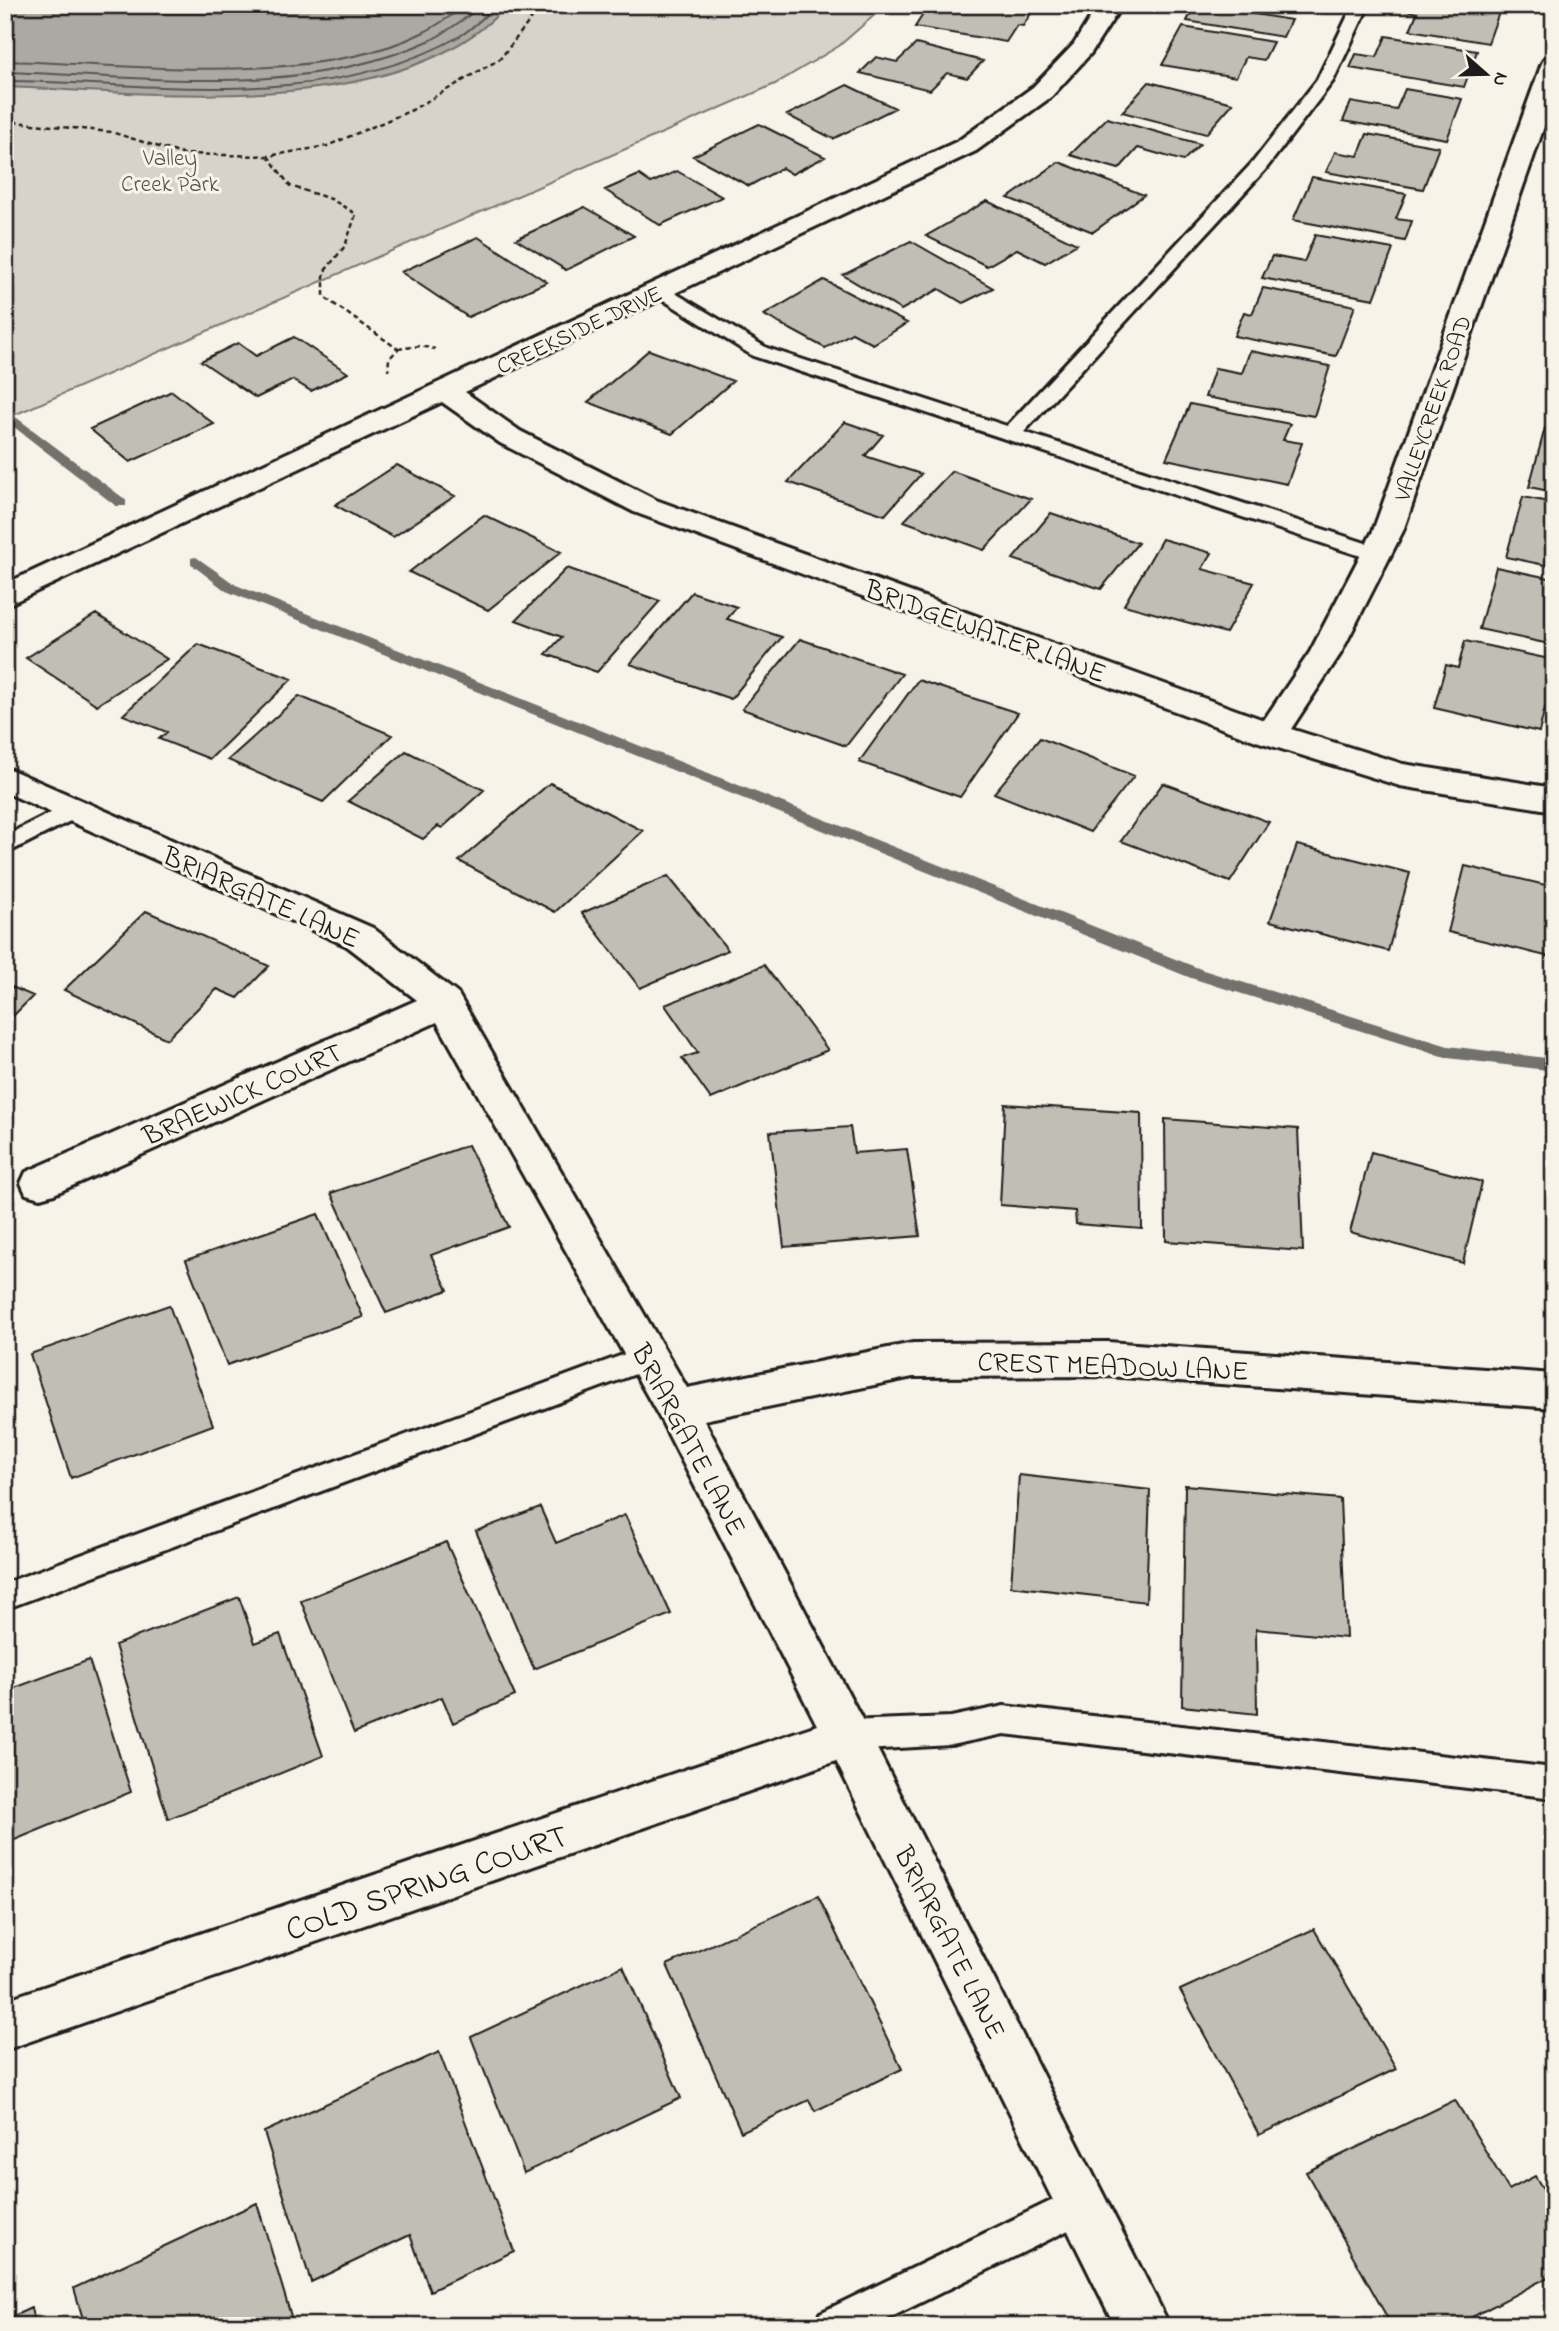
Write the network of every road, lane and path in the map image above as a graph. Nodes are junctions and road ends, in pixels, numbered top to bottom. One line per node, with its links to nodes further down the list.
1 (542, 5): 6 (path)
2 (1110, 5): 7 (street, CREEKSIDE DRIVE)
3 (1361, 5): 10 (lane)
4 (1554, 64): 11 (street, VALLEYCREEK ROAD)
5 (5, 121): 6 (path)
6 (268, 156): 8 (path)
7 (658, 291): 9 (street, CREEKSIDE DRIVE); 10 (lane)
8 (390, 377)
9 (445, 391): 12 (street, CREEKSIDE DRIVE); 13 (street, BRIDGEWATER LANE)
10 (1011, 434): 11 (lane)
11 (1377, 554): 13 (street, VALLEYCREEK ROAD)
12 (5, 596)
13 (1271, 734): 15 (street, BRIDGEWATER LANE)
14 (5, 778): 16 (street, BRIARGATE LANE)
15 (1554, 800)
16 (72, 810): 17 (lane); 18 (street, BRIARGATE LANE)
17 (5, 846)
18 (445, 1003): 19 (street, BRAEWICK COURT); 20 (street, BRIARGATE LANE)
19 (40, 1183)
20 (647, 1358): 22 (street, BRIARGATE LANE); 23 (lane)
21 (1554, 1391): 22 (street, CREST MEADOW LANE)
22 (676, 1408): 24 (street, BRIARGATE LANE)
23 (5, 1596)
24 (848, 1736): 25 (lane); 26 (street, COLD SPRING COURT); 27 (street, BRIARGATE LANE)
25 (1554, 1783)
26 (5, 2025)
27 (1082, 2204): 28 (lane); 29 (street, BRIARGATE LANE)
28 (833, 2326)
29 (1143, 2326)

